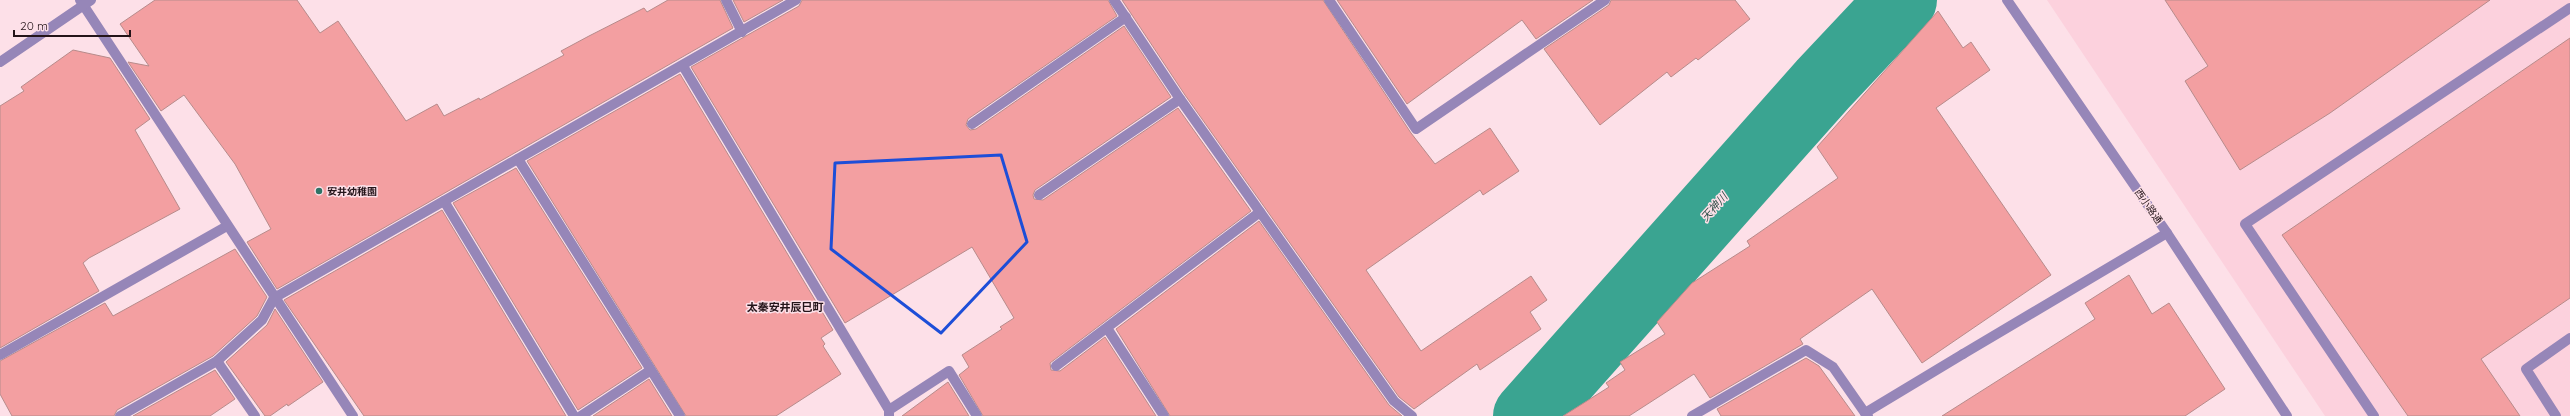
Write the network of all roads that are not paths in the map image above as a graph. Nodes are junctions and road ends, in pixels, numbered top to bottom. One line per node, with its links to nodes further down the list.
1 (726, 0): 10 (street)
2 (796, 0): 10 (street)
3 (1114, 0): 9 (street)
4 (1330, 0): 5 (street)
5 (1605, 0)
6 (2006, 0): 20 (street, 西小路通)
7 (85, 2): 11 (street); 19 (street)
8 (2570, 8): 41 (street)
9 (1126, 18): 13 (street); 14 (street)
10 (742, 32): 12 (street)
11 (0, 62)
12 (682, 66): 15 (street); 28 (street)
13 (1180, 99): 16 (street); 18 (street)
14 (972, 124)
15 (518, 159): 17 (street); 27 (street)
16 (1039, 195)
17 (444, 202): 21 (street); 33 (street)
18 (1260, 212): 22 (street); 38 (street)
19 (227, 226): 21 (street); 24 (street)
20 (2167, 233): 29 (street); 40 (street, 西小路通)
21 (274, 298): 25 (street); 32 (street)
22 (1107, 328): 26 (street); 37 (street)
23 (2570, 338): 42 (street)
24 (0, 355)
25 (217, 361): 30 (street); 31 (street)
26 (1056, 366)
27 (652, 370): 34 (street); 35 (street)
28 (889, 413): 36 (street)
29 (1867, 414): 39 (street)
30 (120, 416)
31 (256, 416)
32 (353, 416)
33 (574, 416)
34 (581, 416)
35 (680, 416)
36 (977, 416)
37 (1164, 416)
38 (1412, 416)
39 (1692, 416)
40 (2287, 416)
41 (2374, 416)
42 (2556, 416)

